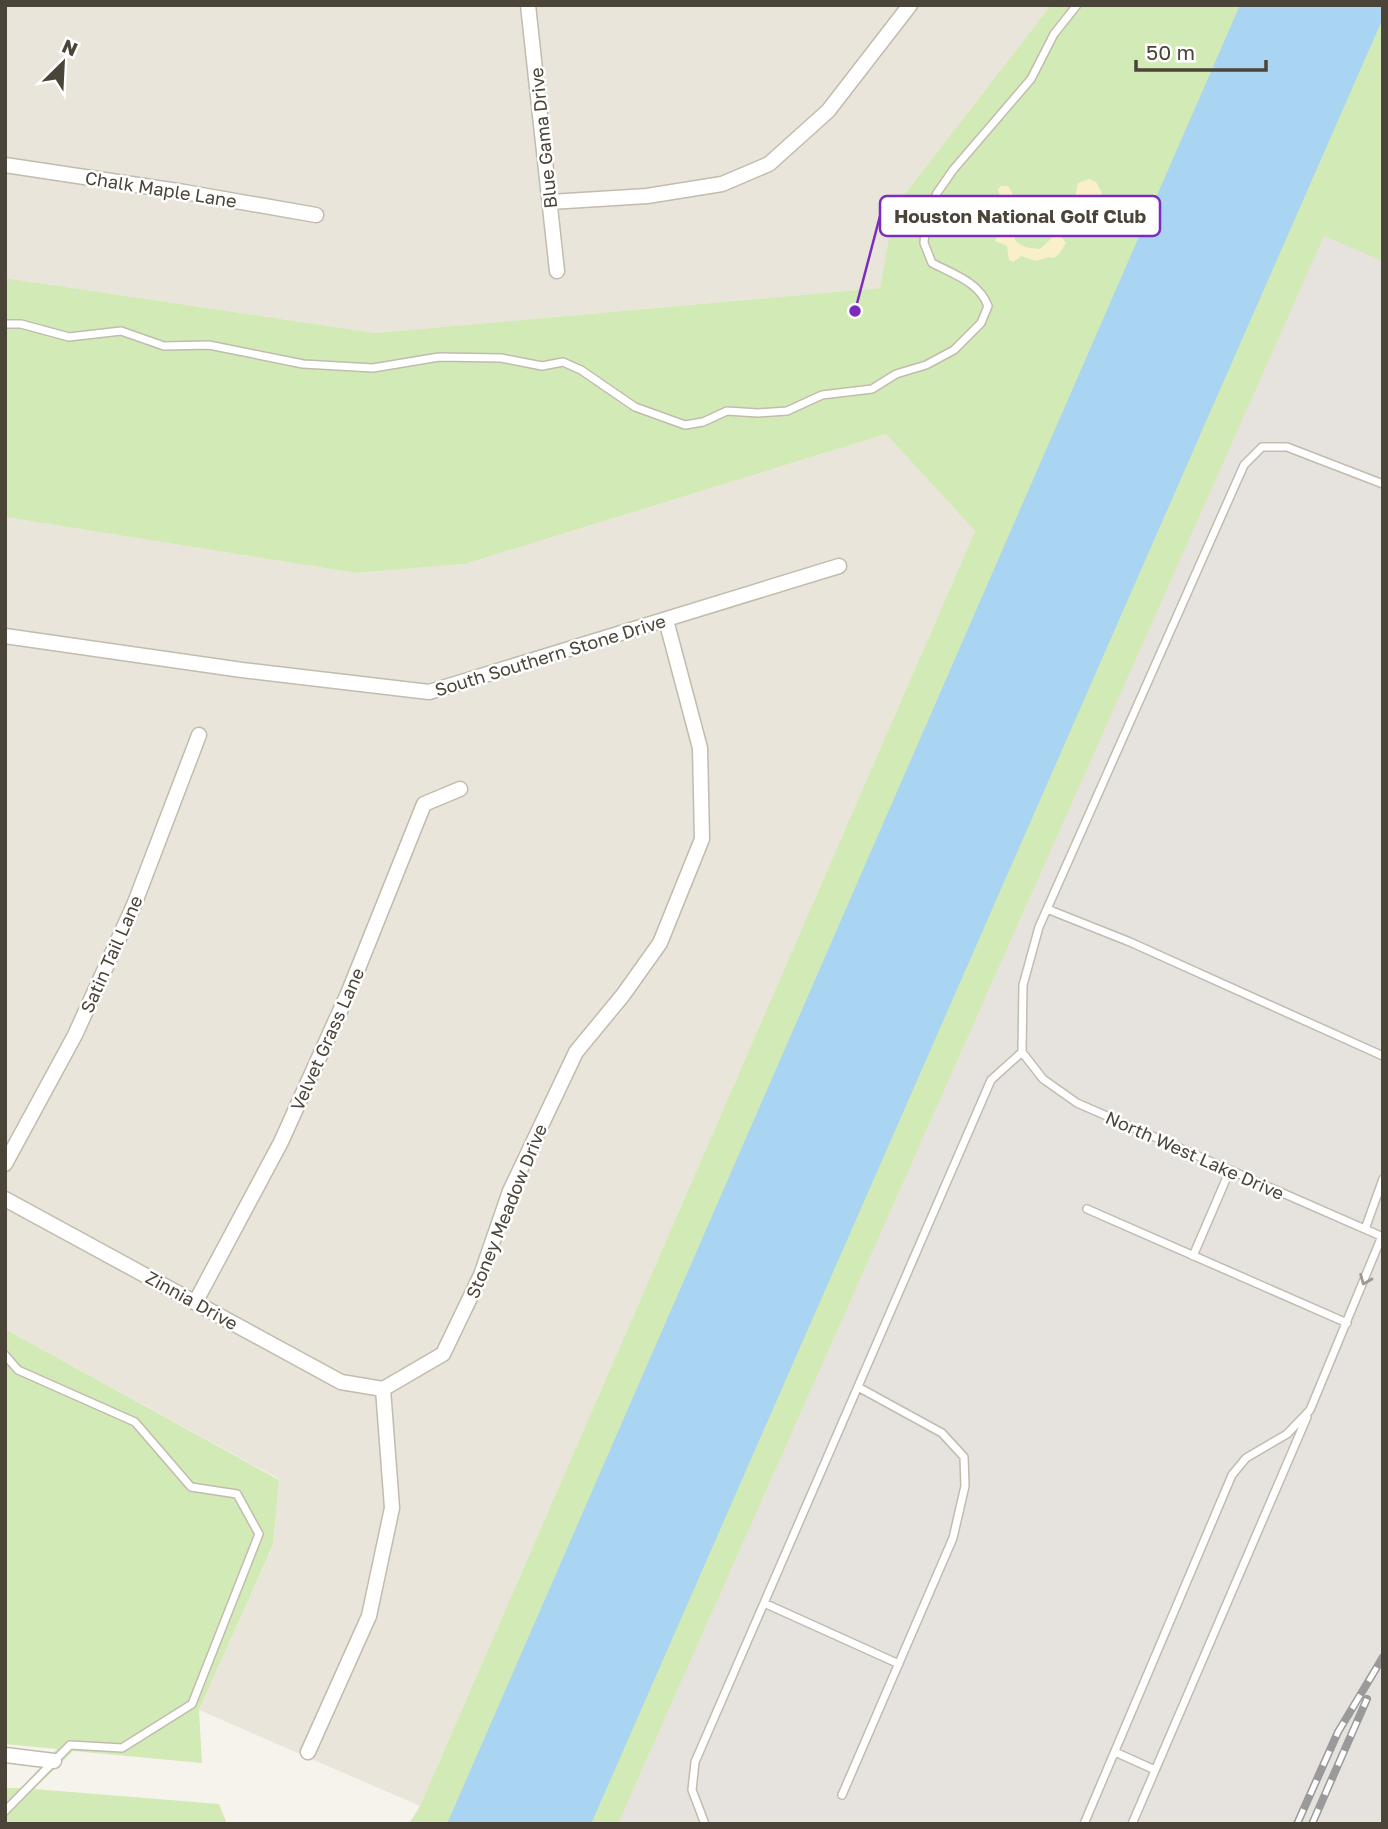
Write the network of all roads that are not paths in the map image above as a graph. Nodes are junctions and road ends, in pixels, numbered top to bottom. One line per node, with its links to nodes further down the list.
1 (528, 5): 5 (street, Blue Gama Drive)
2 (909, 5): 5 (street)
3 (1077, 5): 8 (lane)
4 (5, 165): 6 (street, Chalk Maple Lane)
5 (550, 202): 7 (street, Blue Gama Drive)
6 (316, 215)
7 (557, 271)
8 (5, 324)
9 (1383, 484): 15 (lane)
10 (839, 566): 11 (street, South Southern Stone Drive)
11 (666, 620): 12 (street, South Southern Stone Drive); 30 (street, Stoney Meadow Drive)
12 (5, 636)
13 (199, 734): 18 (street, Satin Tail Lane)
14 (460, 789): 26 (street, Velvet Grass Lane)
15 (1047, 909): 16 (lane); 17 (lane)
16 (1022, 1052): 19 (lane, North West Lake Drive); 29 (lane)
17 (1383, 1056)
18 (5, 1164)
19 (1230, 1170): 23 (lane, North West Lake Drive); 25 (lane)
20 (1383, 1179): 23 (lane)
21 (5, 1199): 26 (street, Zinnia Drive)
22 (1087, 1209): 25 (lane)
23 (1365, 1229): 24 (lane, North West Lake Drive)
24 (1382, 1237): 27 (lane, one-way to 27)
25 (1193, 1255): 27 (lane)
26 (196, 1301): 30 (street, Zinnia Drive)
27 (1347, 1323): 31 (lane)
28 (5, 1355): 37 (lane)
29 (858, 1387): 32 (lane); 33 (lane)
30 (383, 1389): 34 (street)
31 (1310, 1410): 35 (lane); 38 (lane)
32 (764, 1603): 33 (lane); 41 (lane)
33 (899, 1664): 39 (lane)
34 (308, 1752)
35 (1115, 1752): 38 (lane); 42 (lane)
36 (5, 1755): 37 (street)
37 (54, 1761): 40 (lane)
38 (1155, 1770): 43 (lane)
39 (842, 1795)
40 (5, 1811)
41 (705, 1824)
42 (1084, 1824)
43 (1132, 1824)

